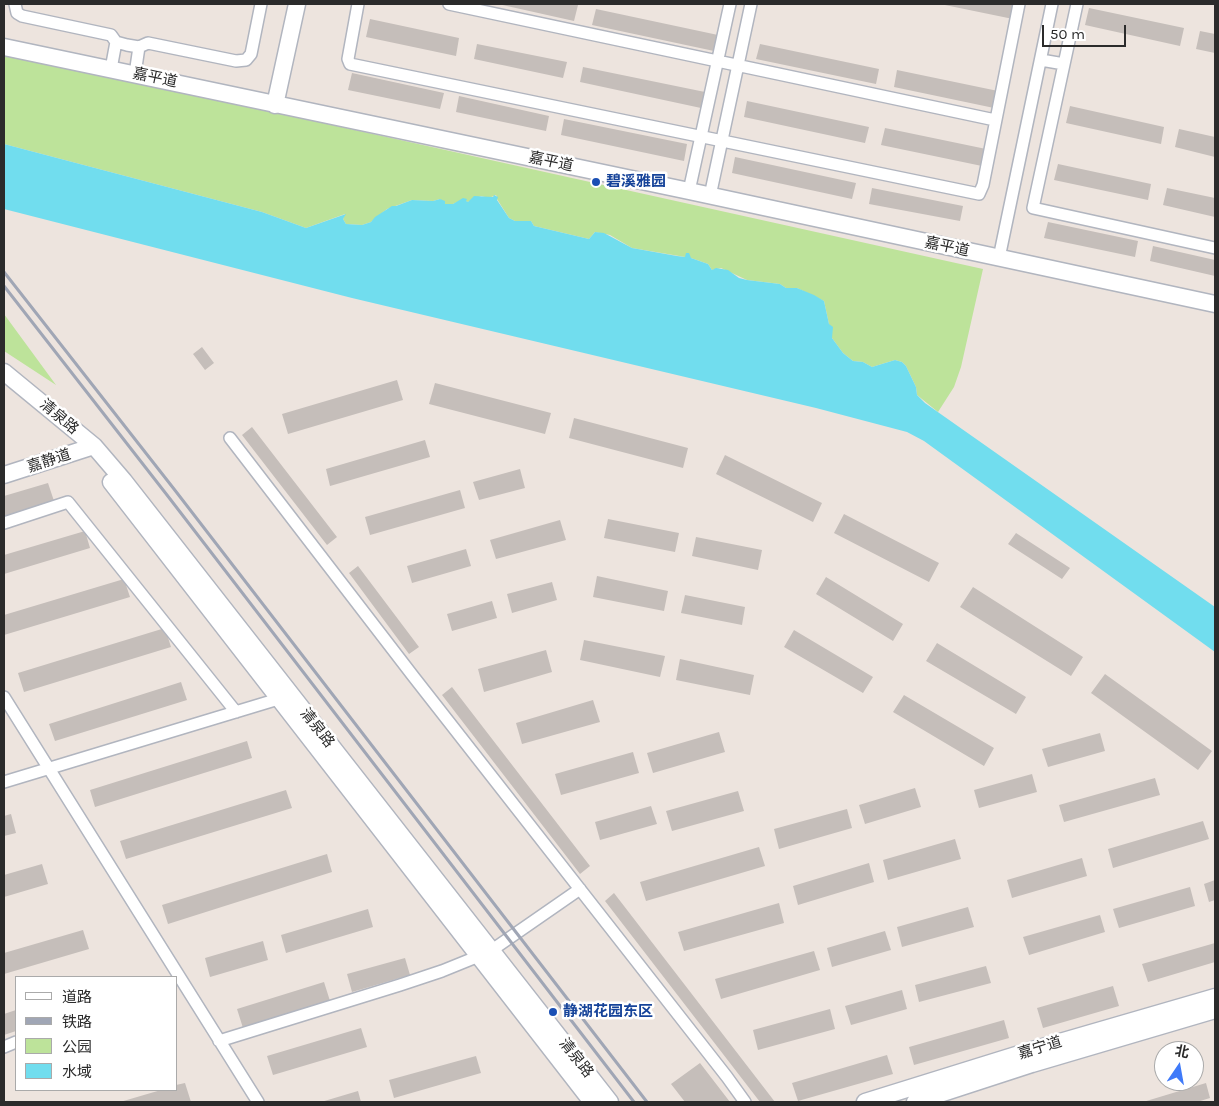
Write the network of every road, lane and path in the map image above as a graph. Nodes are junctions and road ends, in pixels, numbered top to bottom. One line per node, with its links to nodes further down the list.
1 (15, 4): 12 (street)
2 (261, 4): 14 (street)
3 (297, 4): 21 (street)
4 (358, 4): 23 (street)
5 (449, 4): 16 (street)
6 (730, 4): 16 (street)
7 (751, 4): 19 (street)
8 (1019, 4): 22 (street)
9 (1052, 4): 15 (street)
10 (1077, 4): 17 (street)
11 (4, 40): 18 (street, 嘉平道)
12 (116, 42): 14 (street); 18 (street)
13 (4, 47): 18 (street, 嘉平道)
14 (139, 47): 20 (street)
15 (1041, 60): 17 (street); 28 (street)
16 (718, 61): 19 (street); 23 (street)
17 (1064, 64): 27 (street)
18 (112, 65): 20 (street, 嘉平道)
19 (738, 65): 22 (street); 24 (street)
20 (136, 70): 21 (street, 嘉平道)
21 (276, 101): 25 (street, 嘉平道)
22 (995, 120): 24 (street)
23 (701, 138): 24 (street); 25 (street)
24 (721, 142): 26 (street)
25 (690, 187): 26 (street, 嘉平道)
26 (711, 192): 28 (street, 嘉平道)
27 (1215, 248)
28 (1000, 254): 29 (street, 嘉平道); 30 (street, 嘉平道)
29 (1215, 295)
30 (1215, 304)
31 (4, 372): 34 (street, 清泉路)
32 (4, 382): 34 (street, 清泉路)
33 (230, 438): 42 (street)
34 (89, 448): 35 (street, 嘉静道); 38 (street, 清泉路)
35 (4, 475)
36 (4, 523): 39 (street)
37 (4, 697): 40 (street)
38 (285, 697): 39 (street); 43 (street, 清泉路)
39 (236, 712): 40 (street)
40 (48, 768): 41 (street); 46 (street)
41 (4, 782)
42 (580, 889): 43 (street); 50 (street)
43 (485, 953): 46 (street); 48 (street, 清泉路); 49 (street, 清泉路)
44 (1215, 997): 51 (street, 嘉宁道)
45 (1215, 1010): 52 (street, 嘉宁道)
46 (219, 1041): 47 (street)
47 (258, 1102)
48 (592, 1102)
49 (610, 1102)
50 (744, 1102)
51 (865, 1102)
52 (915, 1102)

